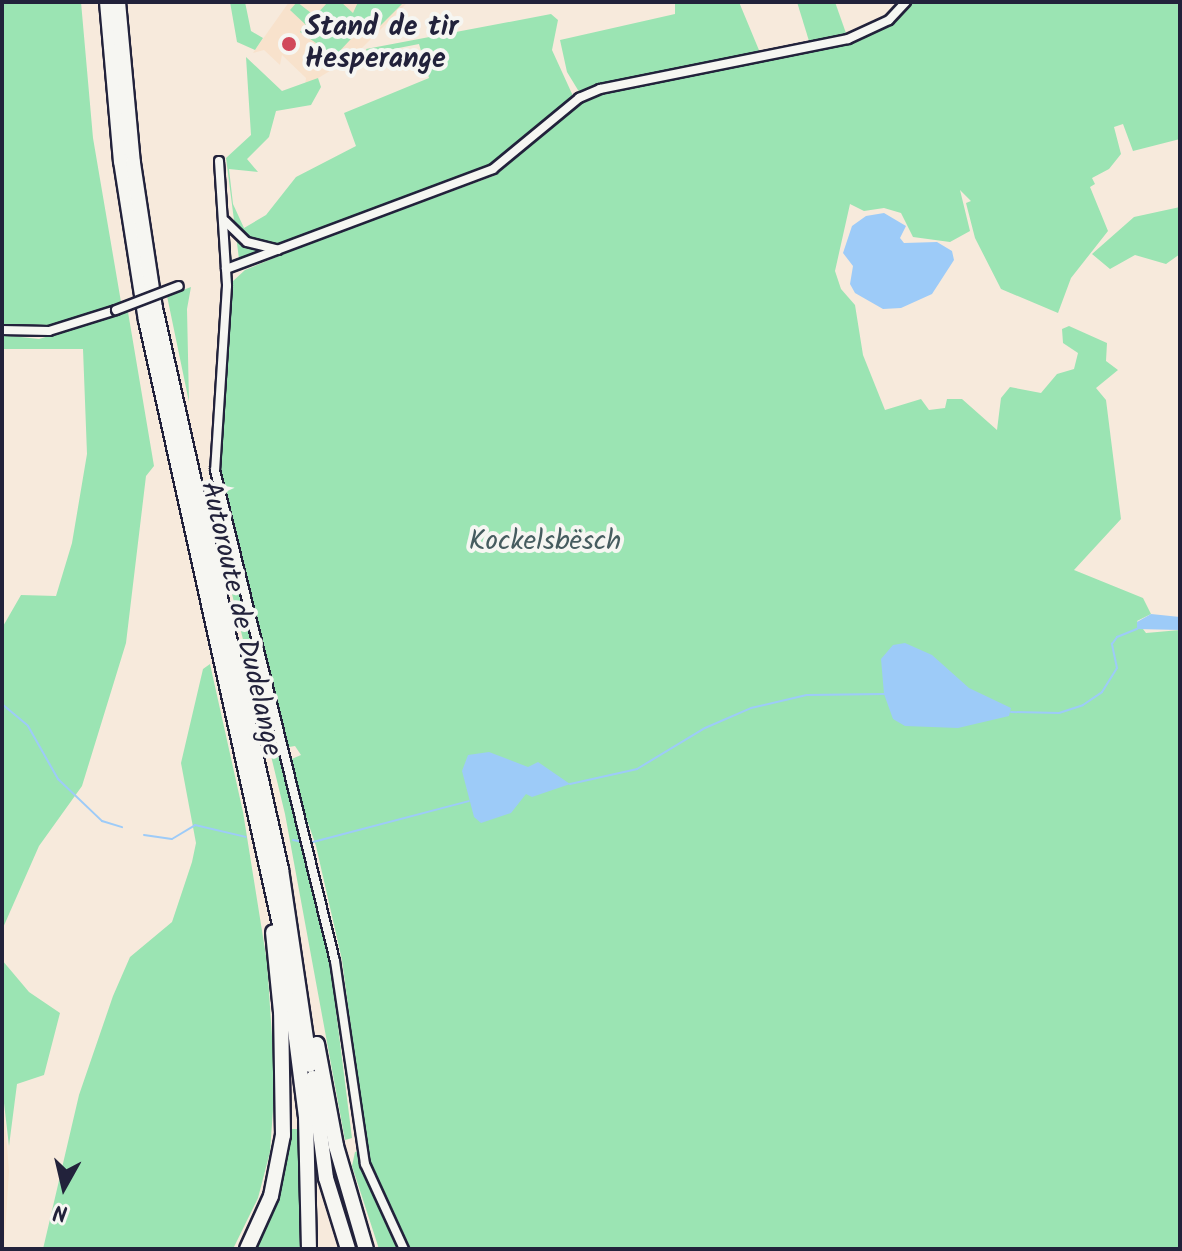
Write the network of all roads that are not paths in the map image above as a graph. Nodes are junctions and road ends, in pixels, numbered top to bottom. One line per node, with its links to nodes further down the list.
1 (107, 2): 10 (highway, Autoroute de Dudelange)
2 (118, 2): 11 (highway, Autoroute de Dudelange)
3 (906, 2): 6 (street)
4 (219, 161): 5 (street)
5 (225, 220): 6 (street); 7 (street)
6 (279, 250): 7 (street)
7 (226, 269): 18 (street)
8 (179, 286): 9 (street, bridge)
9 (2, 330)
10 (272, 881): 13 (highway); 14 (highway, Autoroute de Dudelange)
11 (300, 978): 12 (highway, Autoroute de Dudelange); 17 (highway)
12 (311, 1066): 15 (highway, Autoroute de Dudelange); 16 (highway)
13 (247, 1249)
14 (309, 1249)
15 (318, 1249)
16 (348, 1249)
17 (366, 1249)
18 (404, 1249)

